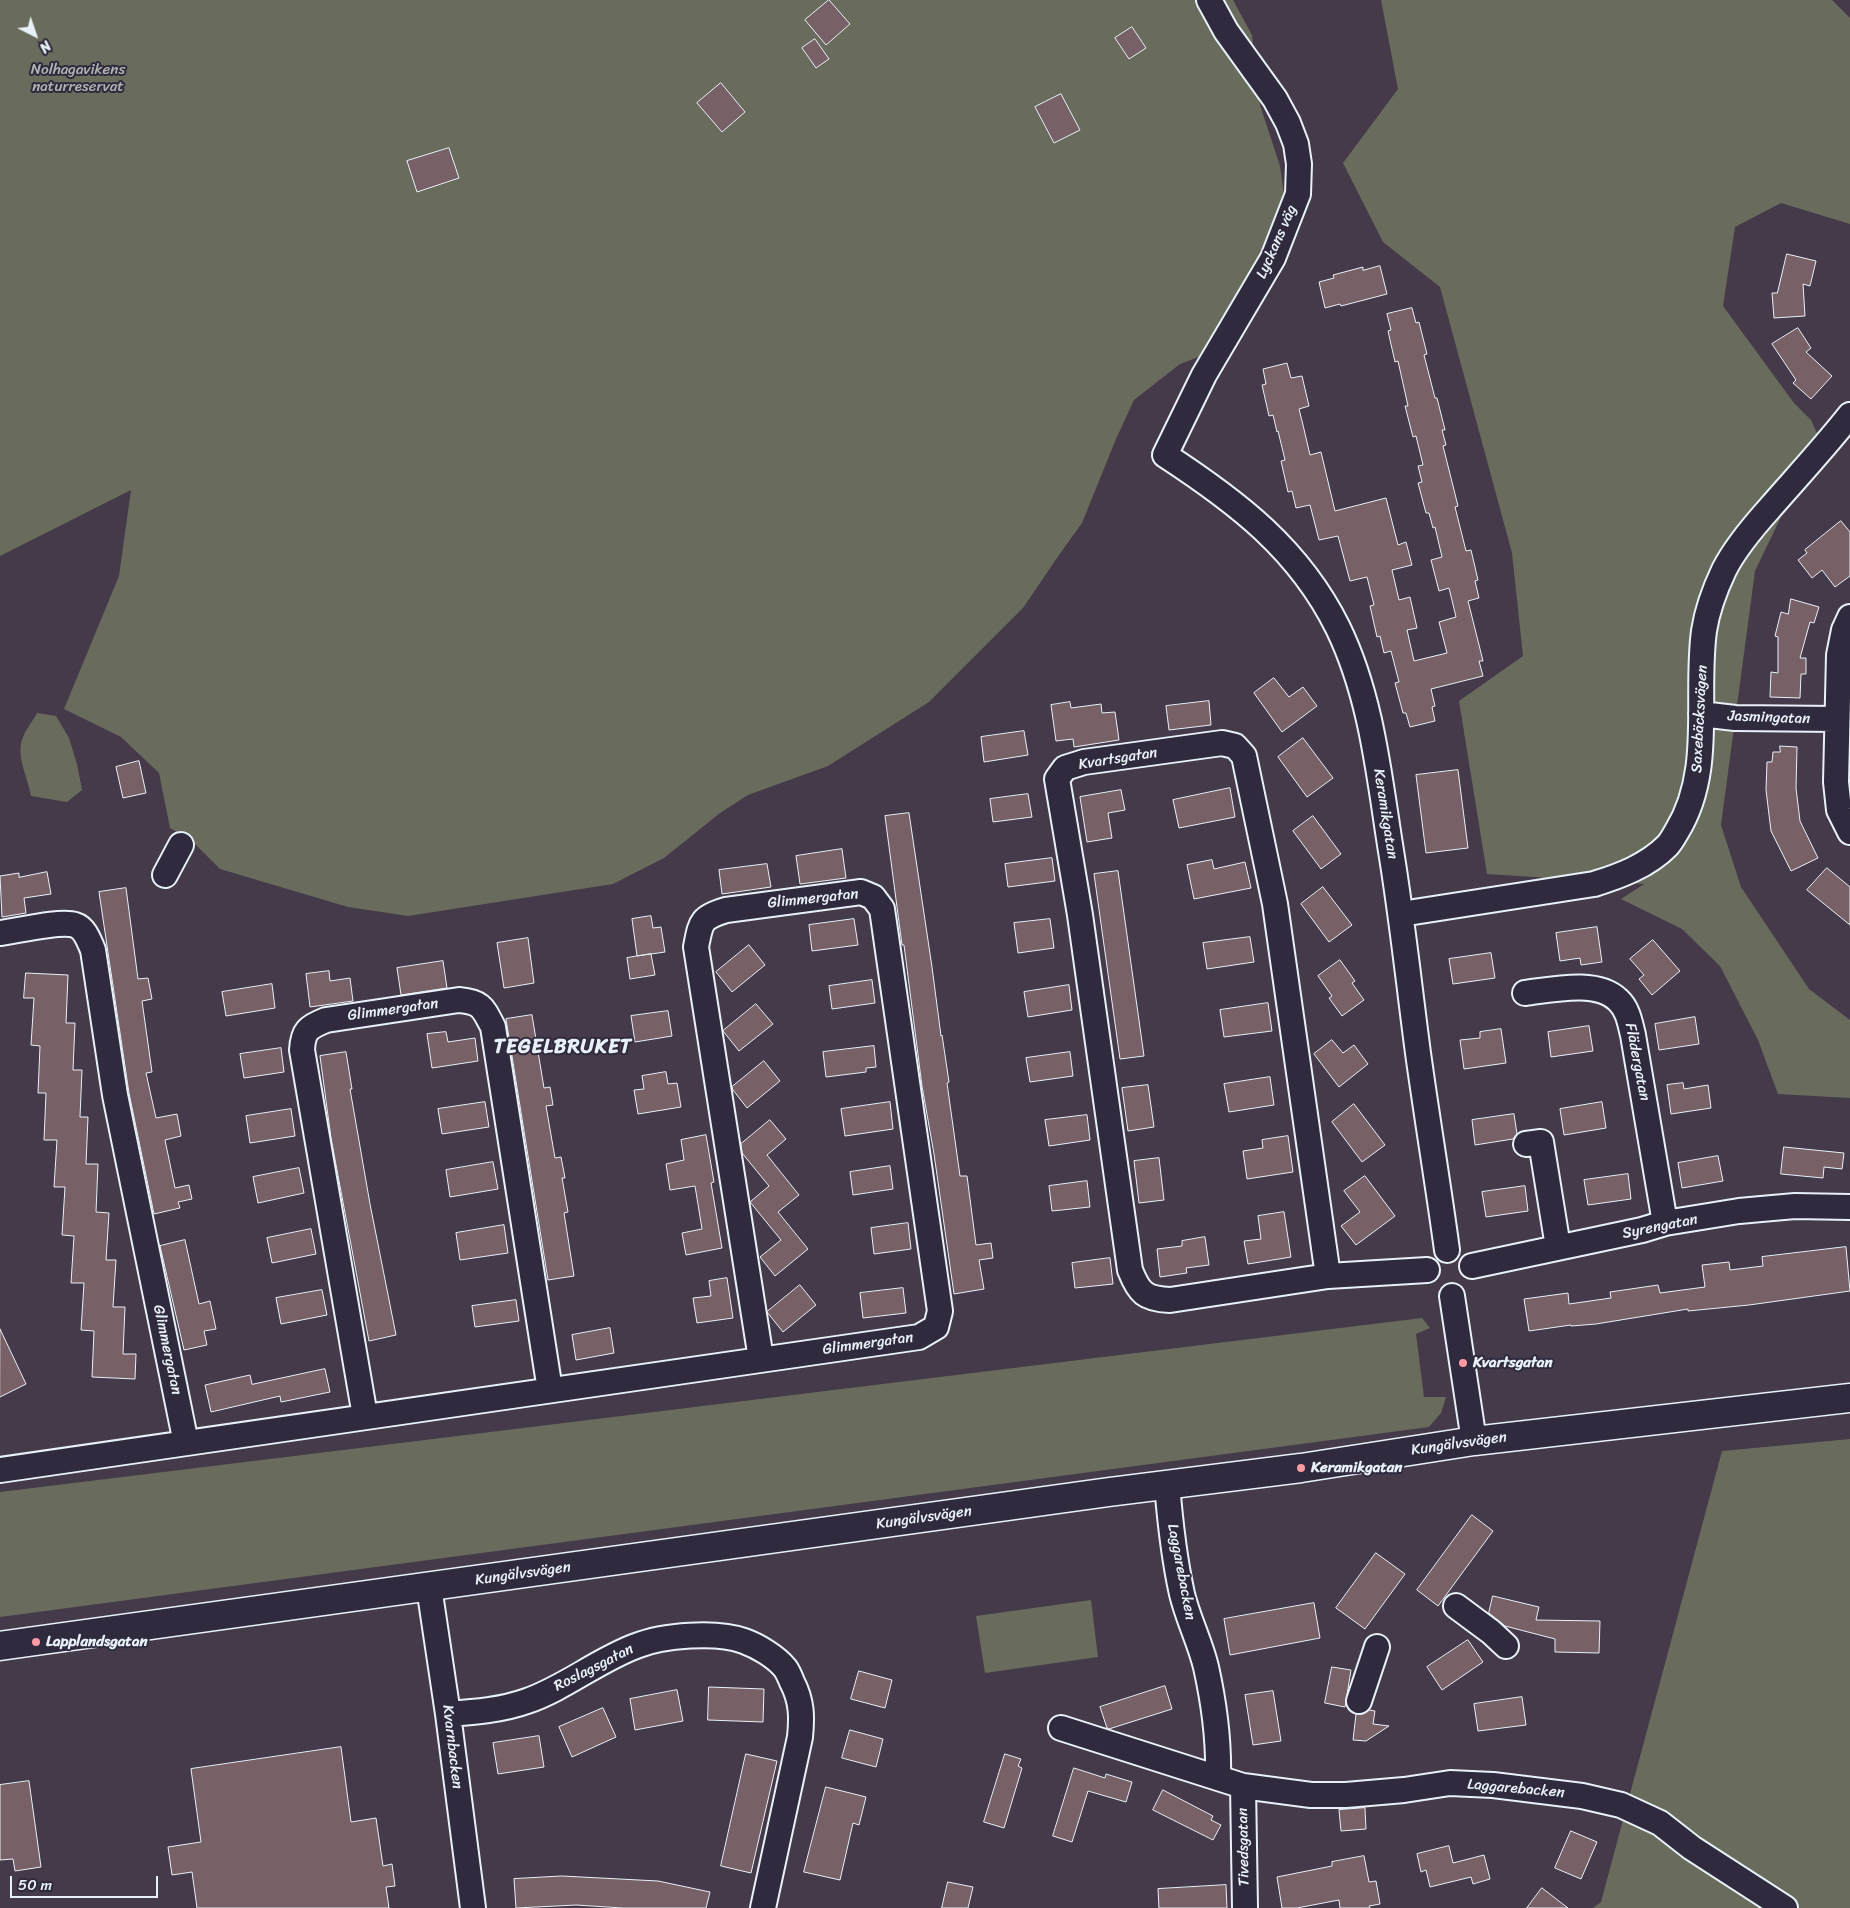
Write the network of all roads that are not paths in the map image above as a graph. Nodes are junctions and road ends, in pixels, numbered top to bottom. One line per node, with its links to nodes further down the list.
1 (1209, 0): 3 (street, Lyckans väg)
2 (1850, 415): 5 (street, Saxebäcksvägen)
3 (1165, 456): 10 (street, Keramikgatan)
4 (1850, 617): 6 (street)
5 (1701, 714): 6 (street, Jasmingatan); 10 (street, Saxebäcksvägen)
6 (1837, 719): 7 (street)
7 (1850, 832)
8 (181, 845): 9 (street)
9 (165, 875)
10 (1401, 914): 17 (street, Keramikgatan)
11 (0, 933): 27 (street, Glimmergatan)
12 (1525, 993): 15 (street, Flädergatan)
13 (1526, 1144): 16 (street)
14 (1850, 1207): 15 (street, Syrengatan)
15 (1665, 1223): 16 (street, Syrengatan)
16 (1558, 1247): 18 (street, Syrengatan)
17 (1447, 1250): 18 (street); 19 (street)
18 (1472, 1266): 21 (street)
19 (1427, 1270): 20 (street, Kvartsgatan); 21 (street)
20 (1328, 1276): 20 (street, Kvartsgatan)
21 (1452, 1296): 26 (street)
22 (761, 1359): 22 (street, Glimmergatan); 23 (street, Glimmergatan)
23 (550, 1390): 25 (street, Glimmergatan); 25 (street, Glimmergatan)
24 (1850, 1398): 26 (main road, Kungälvsvägen)
25 (365, 1416): 27 (street, Glimmergatan)
26 (1474, 1441): 29 (main road, Kungälvsvägen)
27 (186, 1443): 28 (street, Glimmergatan)
28 (0, 1470)
29 (1167, 1484): 30 (main road, Kungälvsvägen); 38 (street, Laggarebacken)
30 (429, 1587): 32 (main road, Kungälvsvägen); 36 (street, Kvarnbacken)
31 (1456, 1606): 33 (street)
32 (0, 1646)
33 (1506, 1646)
34 (1377, 1647): 35 (street)
35 (1359, 1701)
36 (448, 1714): 40 (street, Kvarnbacken); 41 (street, Roslagsgatan)
37 (1061, 1728): 38 (street, Laggarebacken)
38 (1218, 1777): 39 (street, Laggarebacken)
39 (1243, 1786): 42 (street, Tivedsgatan); 43 (street, Laggarebacken)
40 (473, 1908)
41 (763, 1908)
42 (1245, 1908)
43 (1785, 1908)

